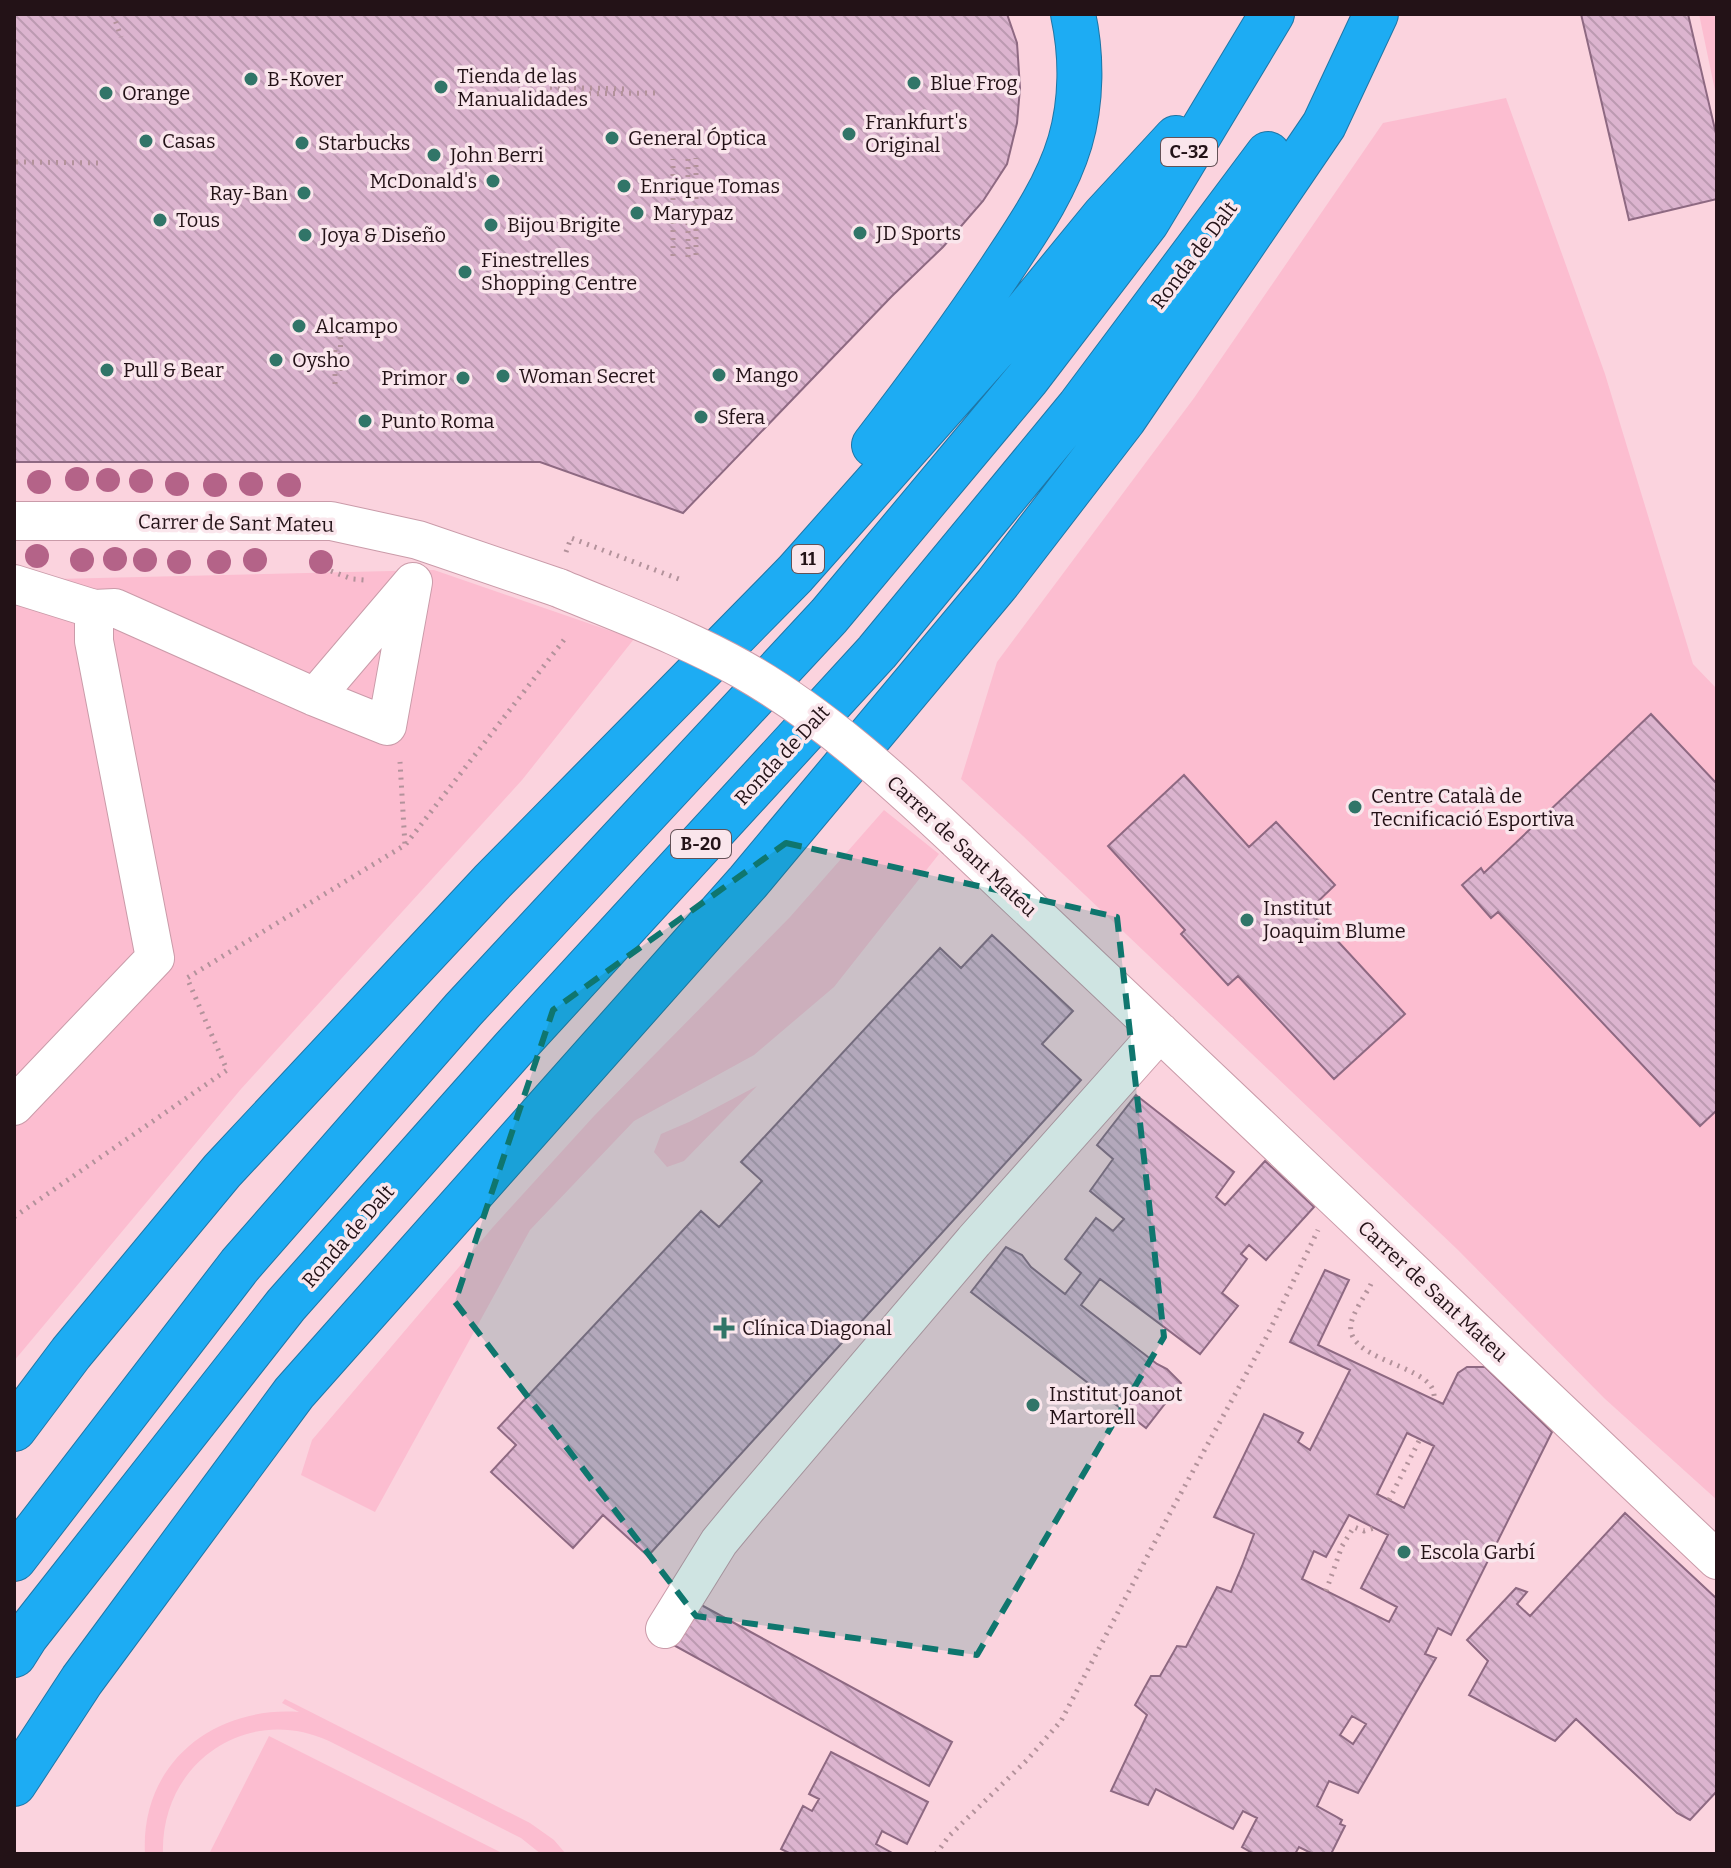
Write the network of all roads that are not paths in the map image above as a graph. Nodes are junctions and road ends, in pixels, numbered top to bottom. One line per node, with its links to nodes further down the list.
1 (1073, 14): 10 (highway)
2 (1272, 14): 5 (highway)
3 (1365, 14): 17 (highway, Ronda de Dalt / B-20)
4 (1376, 14): 18 (highway)
5 (1231, 82): 10 (highway, 11); 14 (highway, C-32)
6 (14, 521): 11 (street, Carrer de Sant Mateu, bridge)
7 (14, 584): 8 (street)
8 (94, 609): 9 (street); 12 (street)
9 (315, 697)
10 (491, 883): 13 (highway)
11 (1160, 1032): 15 (street, Carrer de Sant Mateu); 16 (street)
12 (14, 1106)
13 (14, 1429)
14 (14, 1559)
15 (1717, 1560)
16 (665, 1629)
17 (14, 1655)
18 (14, 1784)

